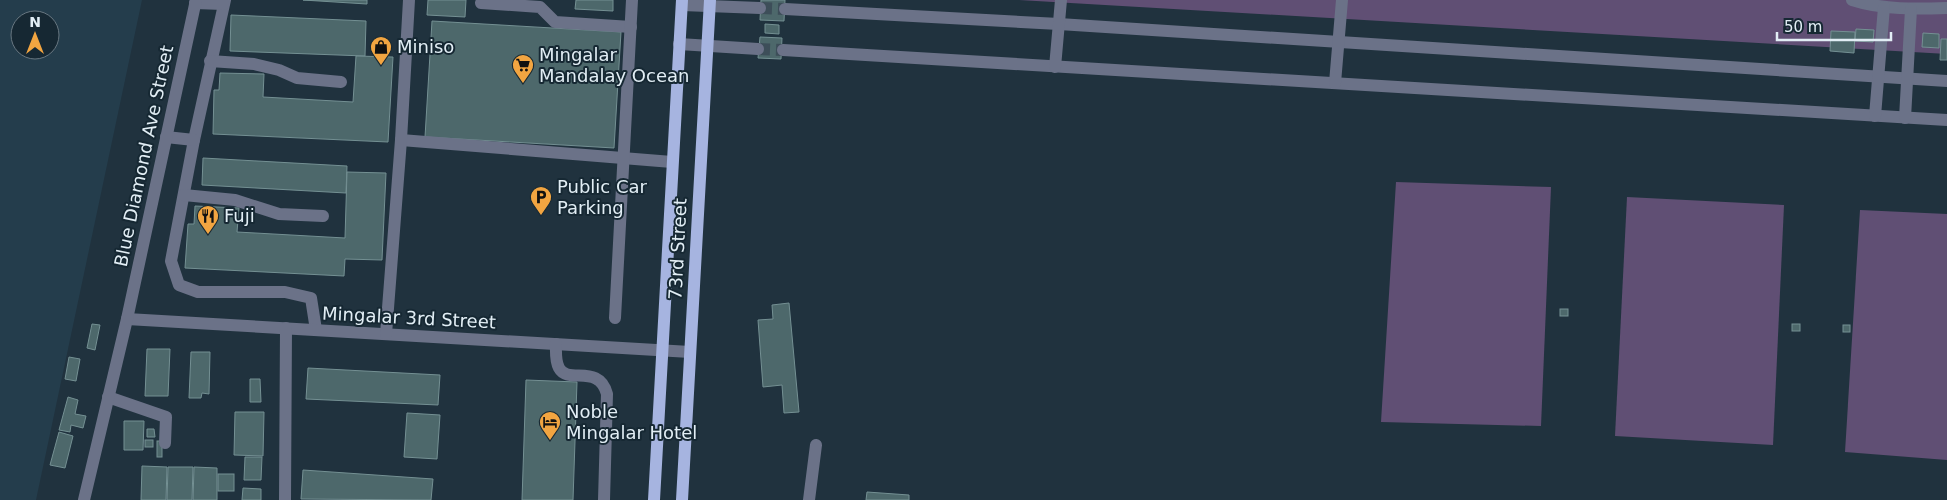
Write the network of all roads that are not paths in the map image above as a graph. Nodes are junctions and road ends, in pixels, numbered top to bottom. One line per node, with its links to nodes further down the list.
1 (409, 0): 35 (street)
2 (632, 0): 17 (street)
3 (1061, 0): 16 (street)
4 (1342, 0): 18 (street)
5 (1852, 0): 11 (street)
6 (195, 2): 7 (street); 33 (street, Blue Diamond Ave Street)
7 (224, 2): 23 (street)
8 (682, 2): 10 (street); 19 (main road, 73rd Street)
9 (481, 3): 17 (street)
10 (710, 3): 12 (street); 20 (main road, 73rd Street)
11 (1884, 7): 15 (street); 25 (street)
12 (760, 8)
13 (1947, 8): 15 (street)
14 (785, 9): 16 (street)
15 (1911, 9): 26 (street)
16 (1059, 24): 18 (street); 24 (street)
17 (631, 27): 36 (street)
18 (1338, 42): 25 (street); 29 (street)
19 (680, 44): 20 (street); 37 (main road, 73rd Street)
20 (707, 46): 21 (street); 47 (main road, 73rd Street)
21 (758, 49)
22 (782, 50): 24 (street)
23 (210, 62): 28 (street); 34 (street)
24 (1055, 67): 29 (street)
25 (1879, 77): 26 (street); 30 (street)
26 (1908, 78): 27 (street); 31 (street)
27 (1947, 80)
28 (341, 82)
29 (1335, 83): 30 (street)
30 (1875, 116): 31 (street)
31 (1905, 118): 32 (street)
32 (1947, 120)
33 (166, 137): 34 (street); 41 (street, Blue Diamond Ave Street)
34 (194, 140): 38 (street)
35 (401, 140): 36 (street); 44 (street)
36 (623, 158): 37 (street); 40 (street)
37 (672, 162): 46 (main road, 73rd Street)
38 (184, 195): 39 (street); 43 (street)
39 (323, 216)
40 (615, 318)
41 (127, 319): 42 (street, Mingalar 3rd Street); 48 (street, Blue Diamond Ave Street)
42 (286, 328): 43 (street, Mingalar 3rd Street); 52 (street)
43 (316, 330): 44 (street, Mingalar 3rd Street)
44 (386, 334): 45 (street, Mingalar 3rd Street)
45 (556, 344): 46 (street, Mingalar 3rd Street); 53 (street)
46 (661, 350): 47 (street, Mingalar 3rd Street); 54 (main road, 73rd Street)
47 (690, 352): 55 (main road, 73rd Street)
48 (108, 397): 49 (street); 51 (street, Blue Diamond Ave Street)
49 (165, 443)
50 (816, 445): 56 (street)
51 (84, 500)
52 (285, 500)
53 (604, 500)
54 (654, 500)
55 (682, 500)
56 (809, 500)

